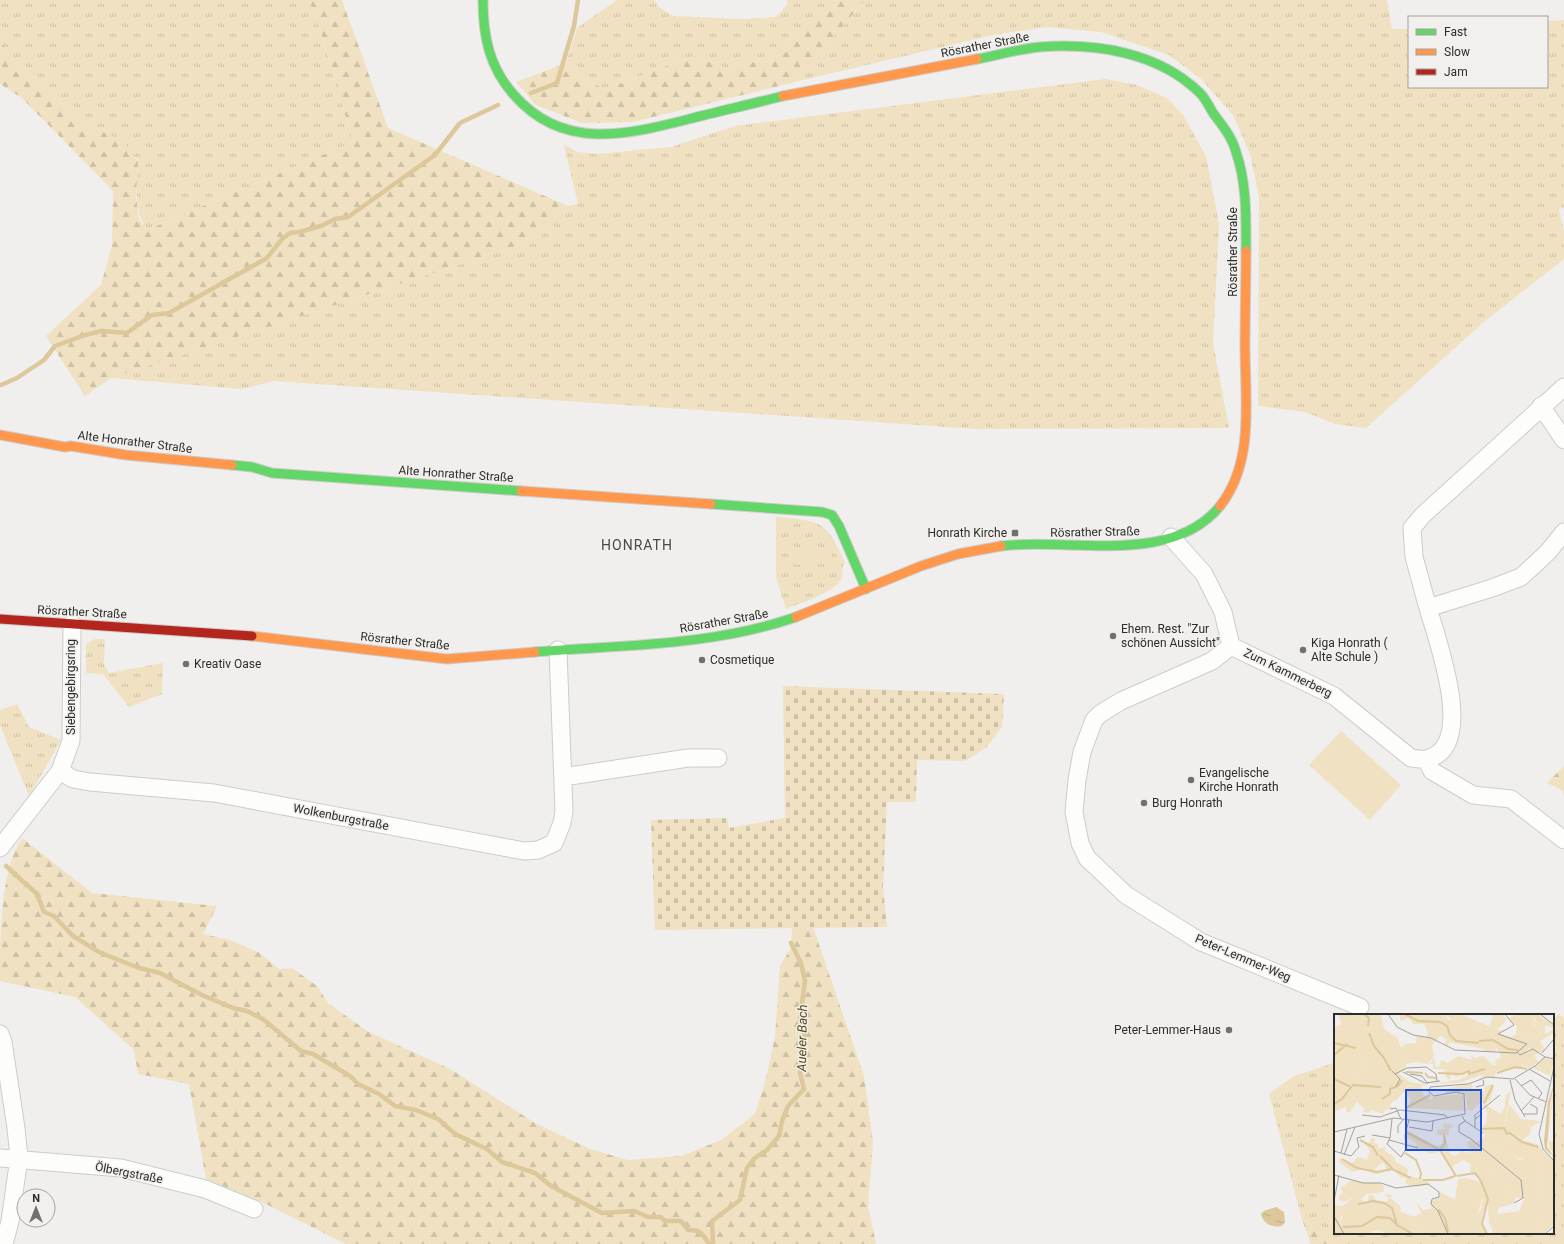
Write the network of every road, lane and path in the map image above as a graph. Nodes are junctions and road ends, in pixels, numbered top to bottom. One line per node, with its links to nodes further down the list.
1 (483, 0): 7 (street, Rösrather Straße)
2 (1564, 386): 3 (street)
3 (1541, 406): 5 (street); 9 (street)
4 (0, 435): 8 (street, Alte Honrather Straße)
5 (1564, 440)
6 (1564, 532): 9 (street)
7 (1171, 537): 8 (street, Rösrather Straße); 12 (street, Zum Kammerberg)
8 (866, 589): 13 (street, Rösrather Straße)
9 (1428, 608): 15 (street)
10 (0, 619): 11 (street, Rösrather Straße)
11 (72, 624): 13 (street, Rösrather Straße); 16 (street, Siebengebirgsring)
12 (1231, 646): 15 (street, Zum Kammerberg); 20 (street, Peter-Lemmer-Weg)
13 (558, 650): 17 (street, Wolkenburgstraße)
14 (718, 758): 17 (street)
15 (1426, 759): 18 (street)
16 (60, 771): 17 (street, Wolkenburgstraße); 19 (street, Siebengebirgsring)
17 (563, 777)
18 (1564, 840)
19 (0, 848)
20 (1360, 1007)
21 (0, 1034): 23 (street)
22 (0, 1158): 23 (street, Ölbergstraße)
23 (19, 1158): 24 (street, Ölbergstraße); 25 (street)
24 (254, 1209)
25 (4, 1244)

